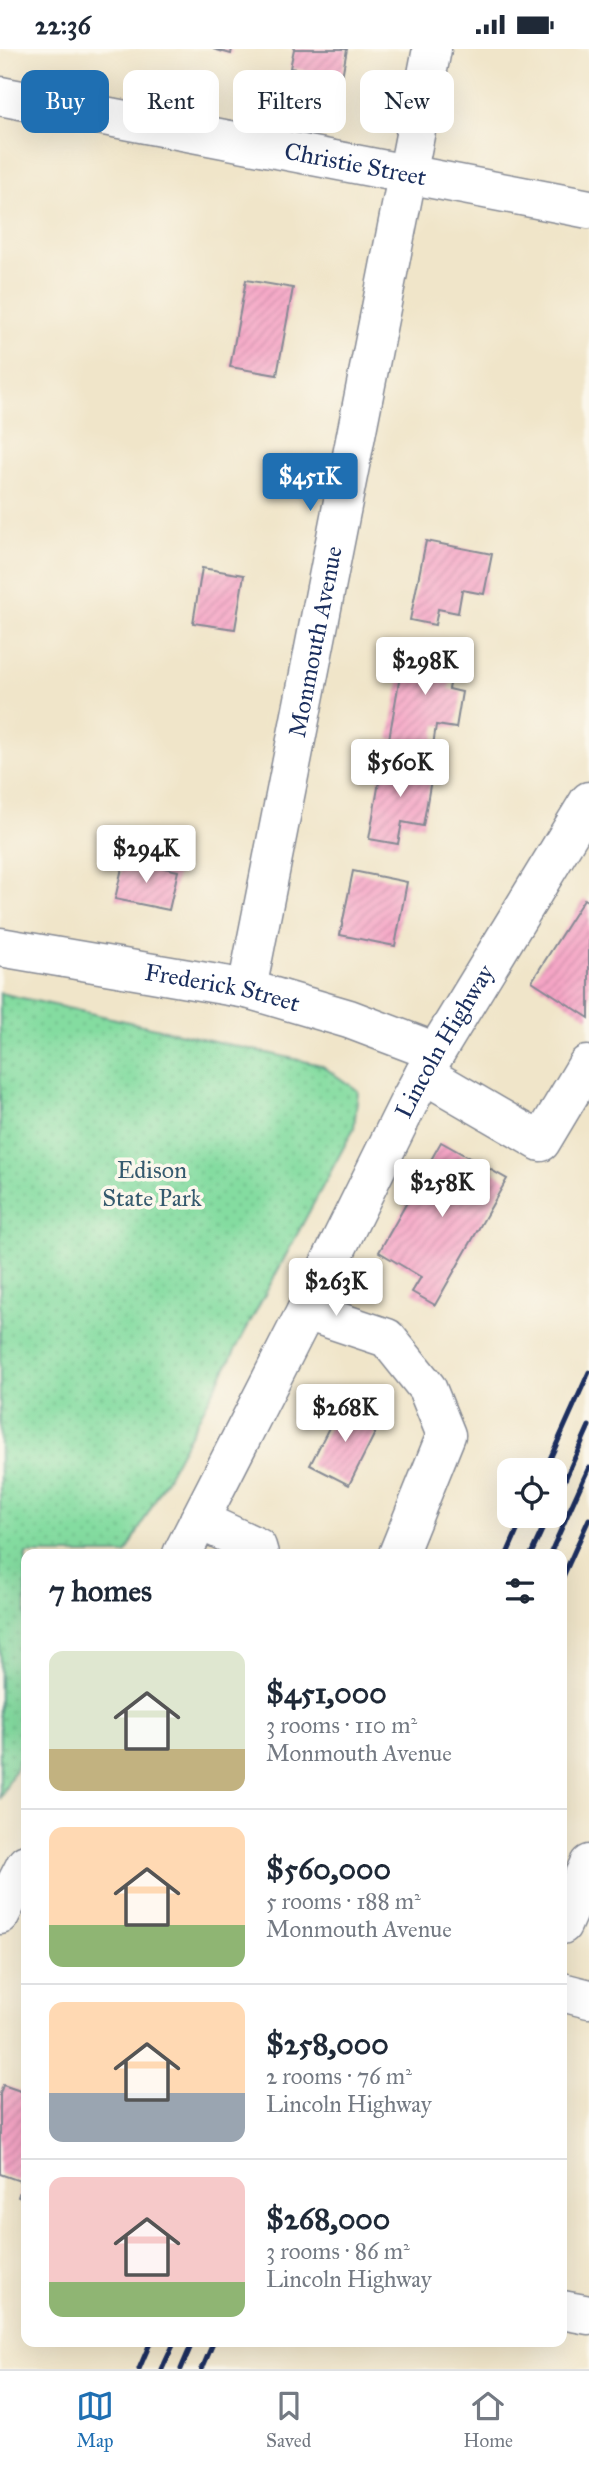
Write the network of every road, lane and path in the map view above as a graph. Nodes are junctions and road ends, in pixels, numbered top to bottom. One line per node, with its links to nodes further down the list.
1 (432, 49): 3 (street, Monmouth Avenue)
2 (0, 96): 3 (street, Christie Street)
3 (407, 175): 4 (street, Christie Street); 7 (street, Monmouth Avenue)
4 (589, 209)
5 (589, 800): 8 (street, Lincoln Highway)
6 (0, 947): 7 (street, Frederick Street)
7 (247, 989): 8 (street, Frederick Street)
8 (430, 1063): 9 (street, Frederick Street); 10 (street, Lincoln Highway)
9 (587, 1065)
10 (306, 1311): 11 (street, Lincoln Highway); 14 (street)
11 (199, 1520): 12 (street, Lincoln Highway); 13 (street)
12 (185, 1549)
13 (257, 1549)
14 (400, 1549)
15 (589, 1864): 17 (street)
16 (21, 1874): 18 (street)
17 (567, 1914)
18 (0, 1915)
19 (567, 1993): 20 (street)
20 (589, 1999)
21 (567, 2310): 22 (street)
22 (589, 2315)

